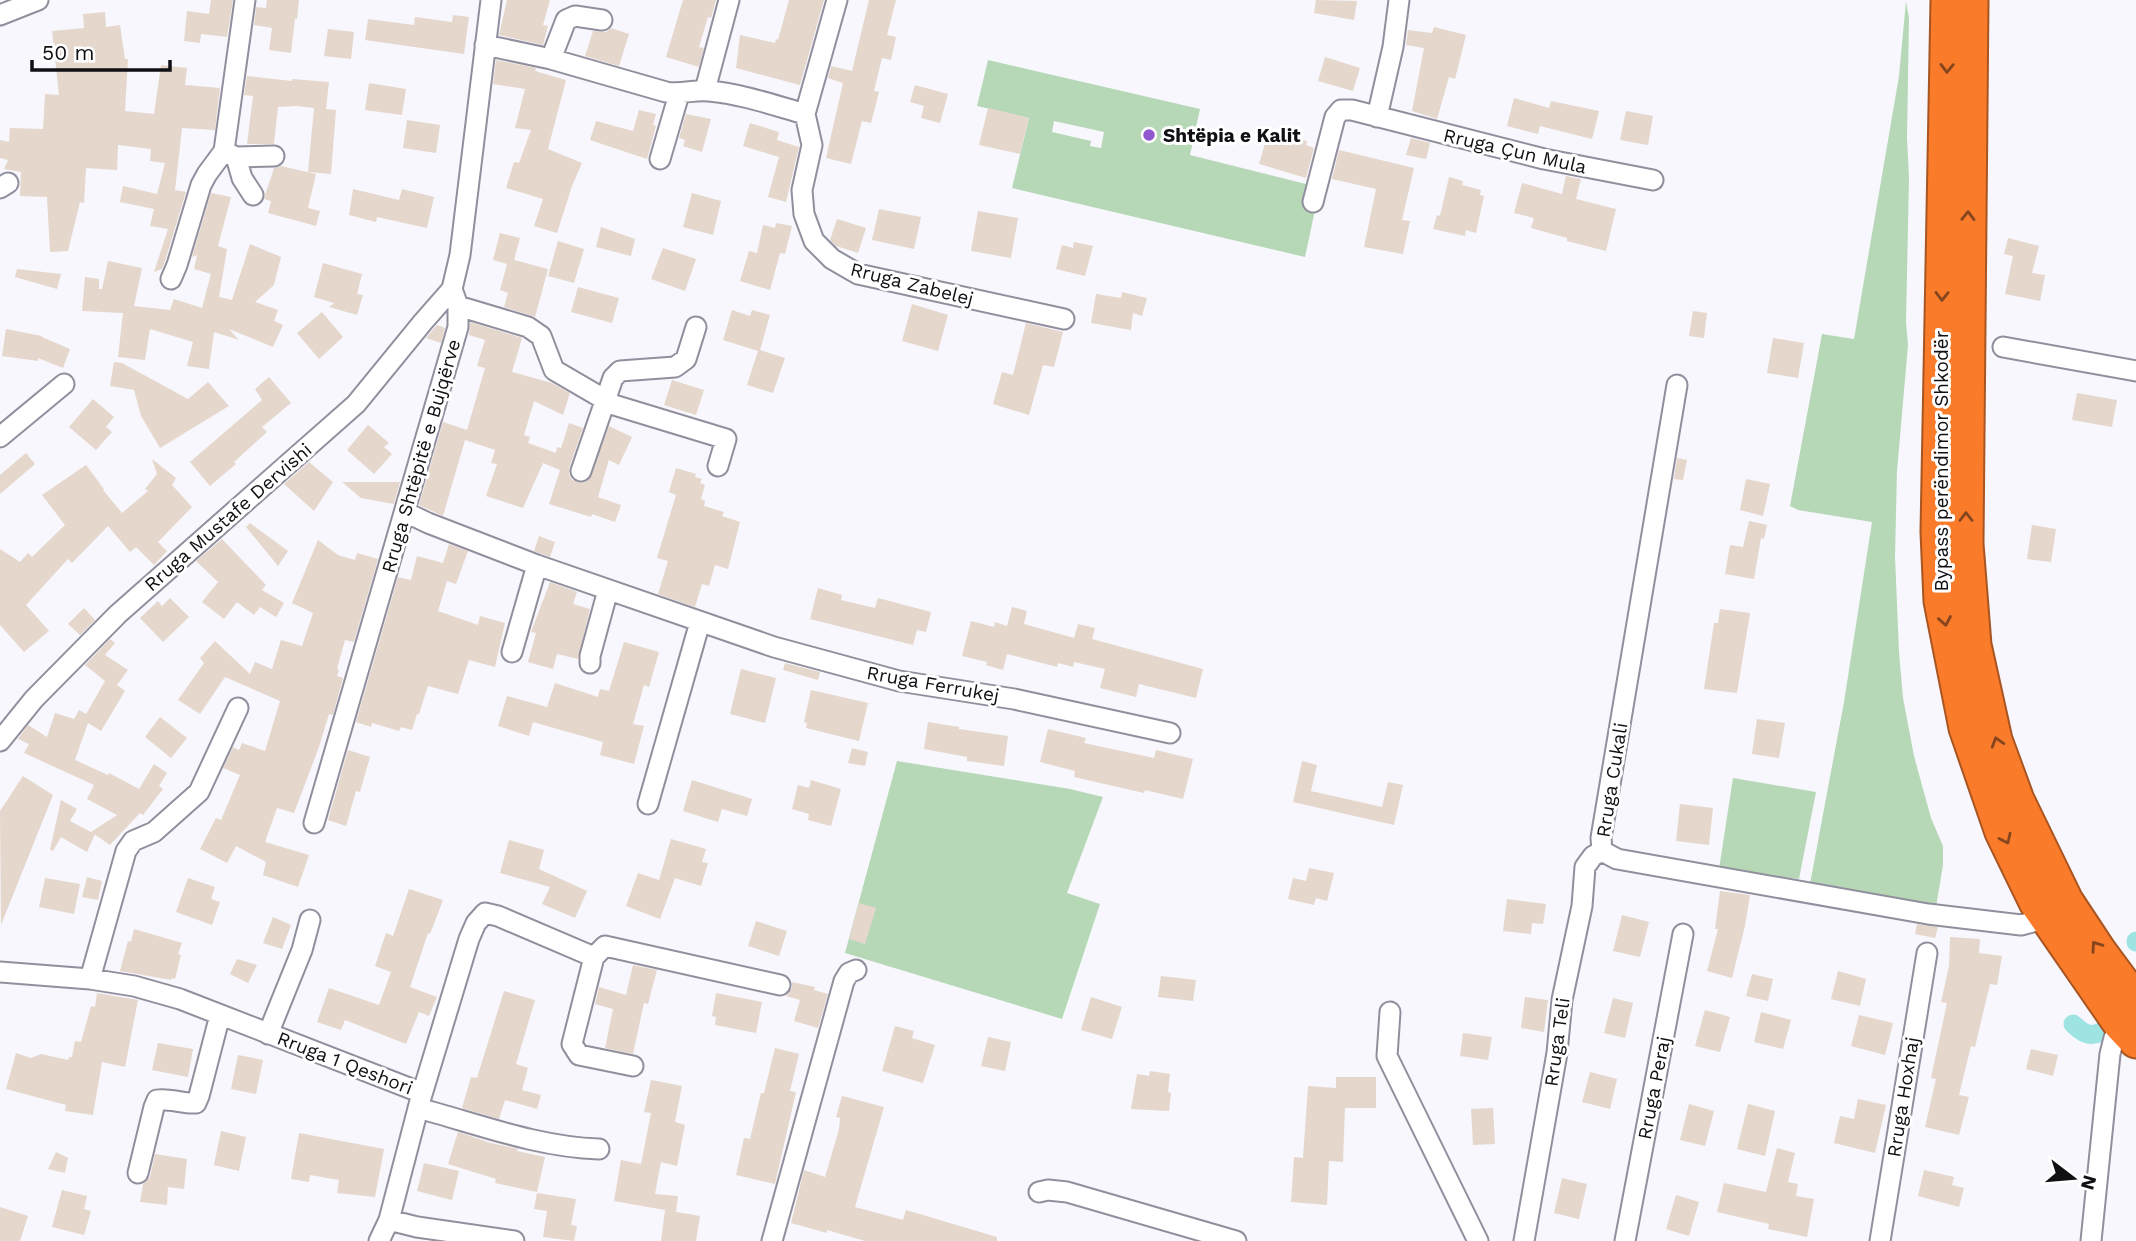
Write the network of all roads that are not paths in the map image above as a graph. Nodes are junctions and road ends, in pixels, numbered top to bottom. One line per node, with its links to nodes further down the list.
1 (38, 0): 9 (street)
2 (245, 0): 17 (street)
3 (491, 0): 11 (street, Rruga Shtëpitë e Bujqërve)
4 (729, 0): 13 (street)
5 (836, 0): 15 (street, Rruga Zabelej)
6 (1399, 0): 16 (street)
7 (1948, 0): 47 (highway, Bypass perëndimor Shkodër, one-way to 47)
8 (1971, 0): 58 (highway, Bypass perëndimor Shkodër, one-way to 8)
9 (0, 15)
10 (601, 20): 12 (street)
11 (485, 44): 12 (street); 24 (street, Rruga Shtëpitë e Bujqërve)
12 (551, 59): 14 (street)
13 (705, 90): 14 (street); 15 (street)
14 (679, 94): 19 (street)
15 (805, 114): 25 (street, Rruga Zabelej)
16 (1377, 117): 20 (street, Rruga Çun Mula); 22 (street, Rruga Çun Mula)
17 (230, 154): 18 (street); 21 (street); 23 (street)
18 (274, 156)
19 (660, 159)
20 (1653, 180)
21 (253, 195)
22 (1313, 202)
23 (171, 279)
24 (455, 298): 31 (street); 35 (street, Rruga Shtëpitë e Bujqërve); 43 (street, Rruga Mustafe Dervishi)
25 (1064, 319)
26 (696, 327): 31 (street)
27 (2003, 347): 28 (street)
28 (2136, 371)
29 (64, 384): 32 (street)
30 (1677, 385): 46 (street, Rruga Cukali)
31 (606, 399): 33 (street); 34 (street)
32 (0, 437)
33 (718, 466)
34 (581, 471)
35 (405, 512): 36 (street, Rruga Ferrukej); 45 (street, Rruga Shtëpitë e Bujqërve)
36 (537, 565): 37 (street, Rruga Ferrukej); 39 (street)
37 (608, 590): 38 (street, Rruga Ferrukej); 40 (street)
38 (700, 622): 42 (street, Rruga Ferrukej); 44 (street)
39 (512, 652)
40 (590, 663)
41 (237, 708): 54 (street)
42 (1170, 733)
43 (0, 741)
44 (648, 804)
45 (314, 823)
46 (1602, 851): 47 (street, Rruga Cukali); 71 (street, Rruga Teli)
47 (2048, 918): 58 (highway, Bypass perëndimor Shkodër)
48 (310, 920): 59 (street, Rruga 1 Qeshori)
49 (1683, 934): 72 (street, Rruga Peraj)
50 (1927, 953): 73 (street, Rruga Hoxhaj)
51 (594, 957): 55 (street); 60 (street); 61 (street)
52 (856, 970): 68 (street)
53 (1, 976): 54 (street, Rruga 1 Qeshori)
54 (90, 979): 57 (street, Rruga 1 Qeshori)
55 (780, 985)
56 (1390, 1012): 70 (street)
57 (220, 1015): 59 (street, Rruga 1 Qeshori); 63 (street)
58 (2131, 1022): 74 (street)
59 (268, 1034): 61 (street, Rruga 1 Qeshori)
60 (633, 1066)
61 (420, 1100): 62 (street, Rruga 1 Qeshori); 65 (street)
62 (599, 1149)
63 (138, 1173)
64 (1039, 1192): 69 (street)
65 (388, 1220): 66 (street); 67 (street)
66 (379, 1241)
67 (513, 1241)
68 (772, 1241)
69 (1236, 1241)
70 (1478, 1241)
71 (1524, 1241)
72 (1625, 1241)
73 (1880, 1241)
74 (2091, 1241)

